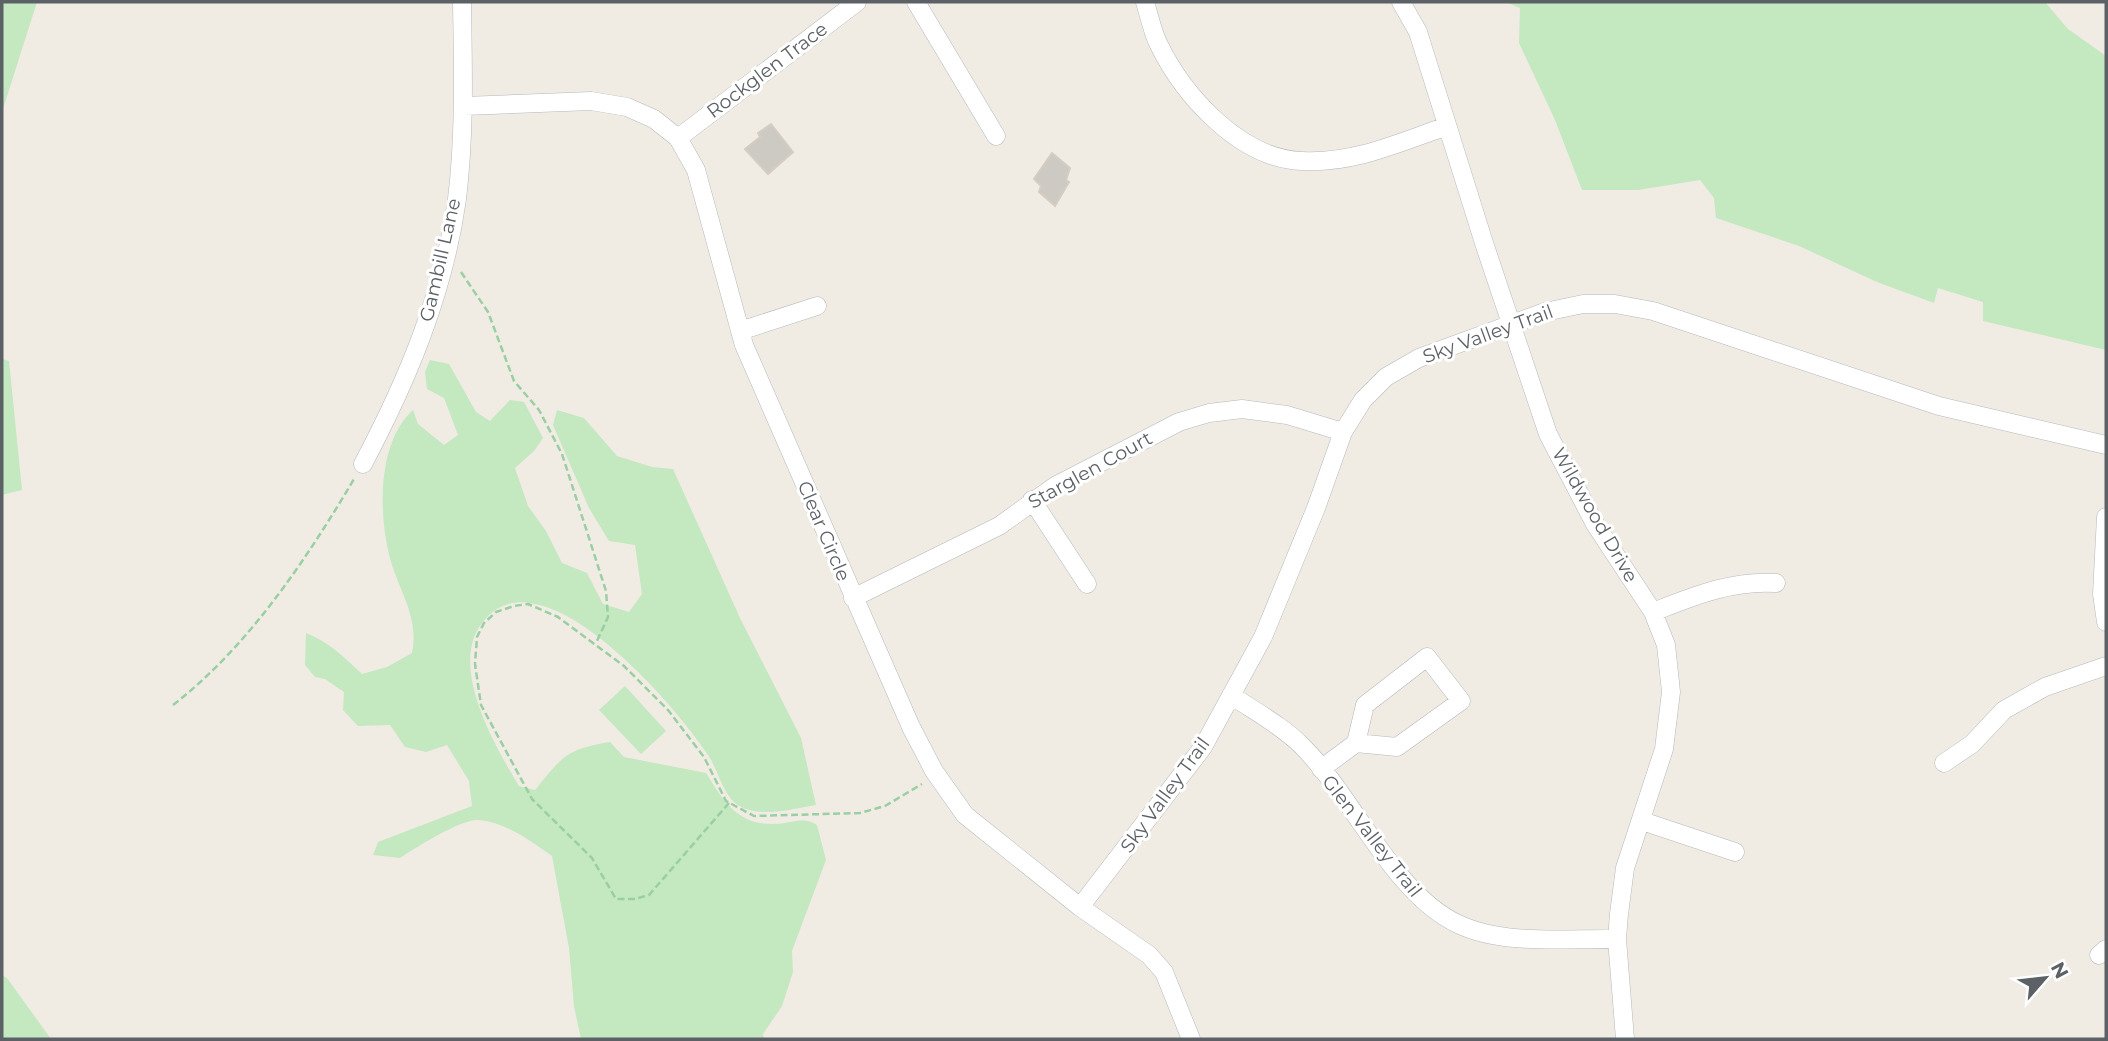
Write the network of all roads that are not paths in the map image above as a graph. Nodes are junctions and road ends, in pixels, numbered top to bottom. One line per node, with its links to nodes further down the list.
1 (462, 2): 6 (street, Gambill Lane)
2 (858, 2): 9 (street, Rockglen Trace)
3 (916, 2): 8 (street)
4 (1145, 2): 7 (street)
5 (1401, 2): 7 (street, Wildwood Drive)
6 (464, 106): 9 (street, Clear Circle); 15 (street, Gambill Lane)
7 (1447, 126): 11 (street, Wildwood Drive)
8 (996, 136)
9 (678, 138): 12 (street, Clear Circle)
10 (817, 306): 12 (street)
11 (1512, 323): 13 (street, Sky Valley Trail); 14 (street, Sky Valley Trail); 21 (street, Wildwood Drive)
12 (740, 331): 20 (street, Clear Circle)
13 (1343, 432): 16 (street, Starglen Court); 24 (street, Sky Valley Trail)
14 (2106, 445)
15 (363, 464)
16 (1032, 500): 19 (street); 20 (street, Starglen Court)
17 (2106, 517): 22 (street)
18 (1776, 583): 21 (street)
19 (1087, 584)
20 (853, 598): 30 (street, Clear Circle)
21 (1653, 612): 28 (street, Wildwood Drive)
22 (2106, 622)
23 (2106, 666): 26 (street)
24 (1231, 695): 27 (street, Glen Valley Trail); 30 (street, Sky Valley Trail)
25 (1356, 743): 25 (street); 27 (street)
26 (1944, 763)
27 (1321, 769): 31 (street, Glen Valley Trail)
28 (1642, 821): 29 (street); 31 (street, Wildwood Drive)
29 (1735, 852)
30 (1080, 907): 32 (street, Clear Circle)
31 (1618, 939): 33 (street, Wildwood Drive)
32 (1191, 1039)
33 (1625, 1039)

